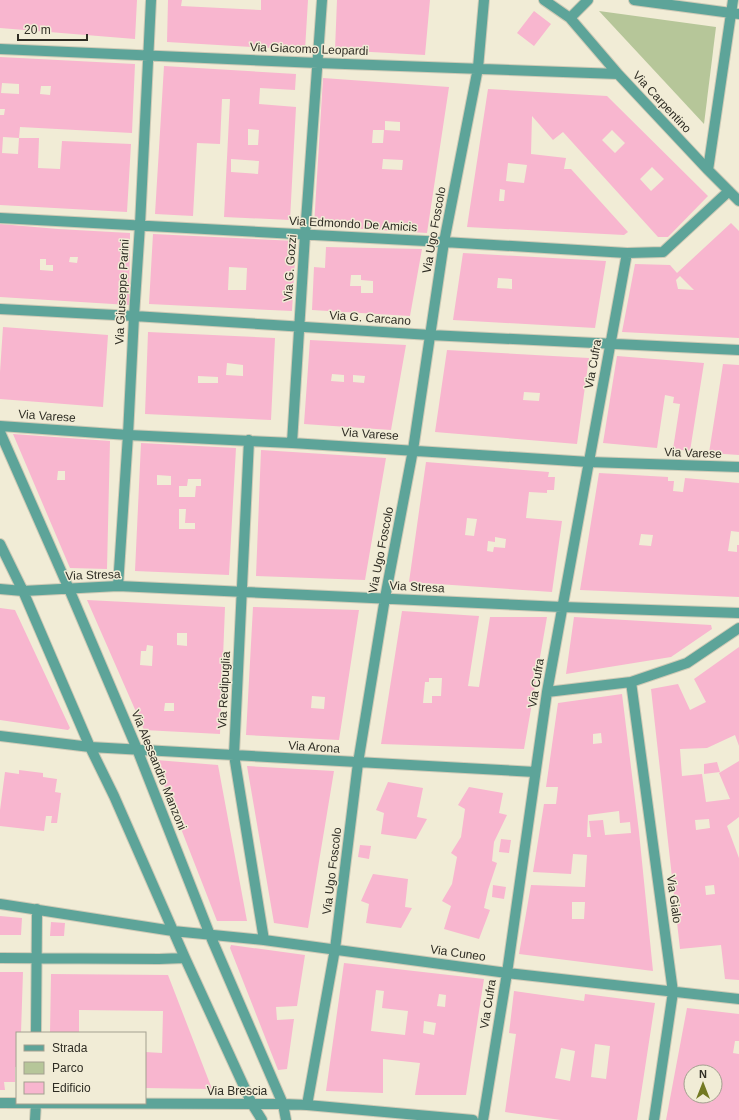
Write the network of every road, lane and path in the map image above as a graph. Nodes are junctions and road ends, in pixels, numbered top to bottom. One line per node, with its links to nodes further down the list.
1 (151, 0): 11 (street, Via Giuseppe Parini)
2 (322, 0): 12 (street, Via G. Gozzi)
3 (484, 0): 13 (street, Via Ugo Foscolo)
4 (544, 0): 9 (street, Via Carpentino)
5 (588, 0): 9 (street)
6 (634, 0): 8 (street)
7 (733, 0): 8 (street)
8 (735, 14): 15 (street)
9 (570, 18): 14 (street, Via Carpentino)
10 (0, 50): 11 (street, Via Giacomo Leopardi)
11 (148, 56): 12 (street, Via Giacomo Leopardi); 19 (street, Via Giuseppe Parini)
12 (318, 63): 13 (street, Via Giacomo Leopardi); 20 (street, Via G. Gozzi)
13 (478, 68): 14 (street, Via Giacomo Leopardi); 21 (street, Via Ugo Foscolo)
14 (618, 74): 15 (street, Via Carpentino)
15 (708, 170): 16 (street, Via Carpentino)
16 (729, 191): 17 (street, Via Carpentino); 22 (street, Via Edmondo De Amicis)
17 (739, 201)
18 (0, 218): 19 (street, Via Edmondo De Amicis)
19 (140, 225): 20 (street, Via Edmondo De Amicis); 24 (street, Via Giuseppe Parini)
20 (305, 234): 21 (street, Via Edmondo De Amicis); 25 (street, Via G. Gozzi)
21 (444, 242): 22 (street, Via Edmondo De Amicis); 26 (street, Via Ugo Foscolo)
22 (627, 253): 27 (street, Via Cufra)
23 (0, 309): 24 (street, Via G. Carcano)
24 (134, 316): 25 (street, Via G. Carcano); 31 (street, Via Giuseppe Parini)
25 (300, 326): 26 (street, Via G. Carcano); 33 (street, Via G. Gozzi)
26 (430, 335): 27 (street, Via G. Carcano); 34 (street, Via Ugo Foscolo)
27 (610, 344): 28 (street, Via G. Carcano); 35 (street, Via Cufra)
28 (739, 350)
29 (0, 426): 31 (street, Via Varese)
30 (0, 432): 40 (street, Via Alessandro Manzoni)
31 (128, 435): 32 (street, Via Varese); 38 (street, Via Giuseppe Parini)
32 (250, 440): 33 (street, Via Varese); 42 (street, Via Redipuglia)
33 (292, 442): 34 (street, Via Varese)
34 (413, 450): 35 (street, Via Varese); 43 (street, Via Ugo Foscolo)
35 (589, 462): 36 (street, Via Varese); 44 (street, Via Cufra)
36 (739, 468)
37 (0, 544): 41 (street)
38 (118, 586): 40 (street, Via Stresa); 42 (street, Via Stresa)
39 (0, 589): 41 (street, Via Stresa)
40 (69, 589): 41 (street, Via Stresa); 51 (street, Via Alessandro Manzoni)
41 (23, 592): 50 (street)
42 (242, 592): 43 (street, Via Stresa); 52 (street, Via Redipuglia)
43 (385, 598): 44 (street, Via Stresa); 53 (street, Via Ugo Foscolo)
44 (562, 607): 45 (street, Via Stresa); 48 (street, Via Cufra)
45 (739, 613)
46 (739, 628): 47 (street)
47 (631, 682): 48 (street); 65 (street, Via Gialo)
48 (547, 692): 54 (street, Via Cufra)
49 (0, 736): 50 (street, Via Arona)
50 (90, 747): 51 (street, Via Arona); 57 (street)
51 (137, 749): 52 (street, Via Arona); 58 (street, Via Alessandro Manzoni)
52 (234, 755): 53 (street, Via Arona); 59 (street, Via Redipuglia)
53 (358, 763): 54 (street, Via Arona); 60 (street, Via Ugo Foscolo)
54 (535, 772): 64 (street, Via Cufra)
55 (0, 904): 56 (street, Via Cuneo)
56 (37, 909): 57 (street, Via Cuneo); 62 (street)
57 (173, 931): 58 (street, Via Cuneo); 63 (street)
58 (210, 934): 59 (street, Via Cuneo); 73 (street, Via Alessandro Manzoni)
59 (264, 940): 60 (street, Via Cuneo)
60 (335, 949): 64 (street, Via Cuneo); 74 (street, Via Ugo Foscolo)
61 (0, 958): 62 (street)
62 (36, 958): 63 (street); 67 (street)
63 (185, 958): 72 (street)
64 (507, 973): 65 (street, Via Cuneo); 79 (street, Via Cufra)
65 (673, 992): 66 (street, Via Cuneo); 80 (street, Via Gialo)
66 (739, 999)
67 (36, 1032)
68 (0, 1103): 69 (street, Via Brescia)
69 (16, 1103)
70 (36, 1104): 75 (street)
71 (146, 1104): 72 (street, Via Brescia)
72 (252, 1104): 73 (street, Via Brescia); 76 (street)
73 (283, 1104): 74 (street, Via Brescia); 77 (street, Via Alessandro Manzoni)
74 (307, 1105): 78 (street, Via Brescia)
75 (36, 1120)
76 (262, 1120)
77 (286, 1120)
78 (473, 1120)
79 (483, 1120)
80 (654, 1120)

